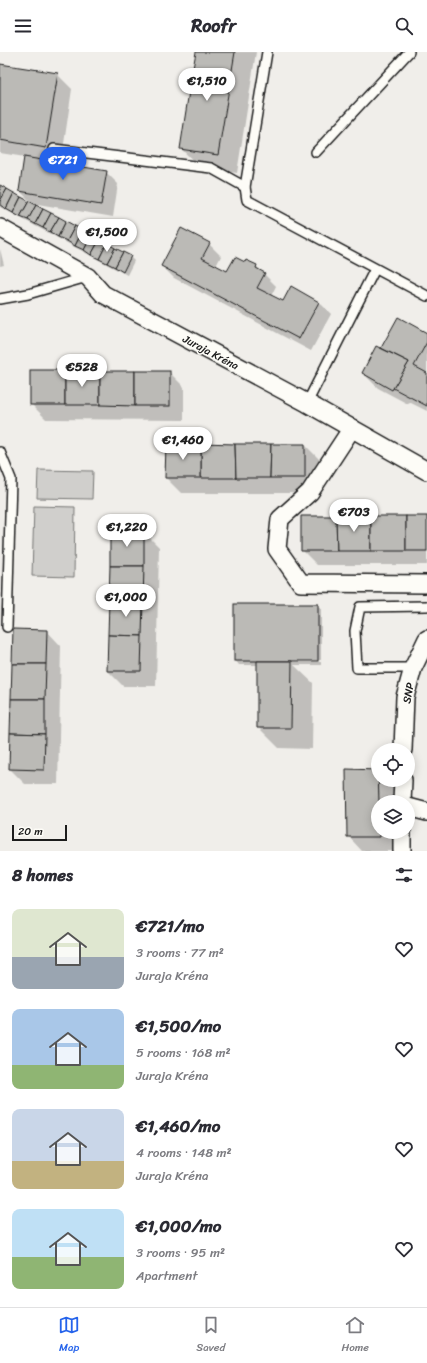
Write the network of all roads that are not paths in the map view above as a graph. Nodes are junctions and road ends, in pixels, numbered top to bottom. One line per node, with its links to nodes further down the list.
1 (267, 52): 5 (lane)
2 (410, 52): 4 (lane)
3 (54, 149): 5 (lane)
4 (316, 152)
5 (245, 187): 7 (lane)
6 (0, 228): 8 (street, Juraja Kréna)
7 (375, 269): 9 (lane); 11 (lane)
8 (88, 277): 10 (lane); 11 (street, Juraja Kréna)
9 (427, 296)
10 (0, 299)
11 (307, 403): 12 (street, Juraja Kréna)
12 (352, 428): 14 (street, Juraja Kréna); 15 (street)
13 (0, 452): 17 (lane)
14 (427, 471)
15 (427, 584)
16 (427, 606): 19 (lane)
17 (7, 626)
18 (427, 639): 19 (street, SNP)
19 (413, 668): 20 (street, SNP)
20 (404, 743)
21 (415, 809): 22 (street)
22 (427, 812)
23 (402, 839): 24 (street)
24 (402, 851)

